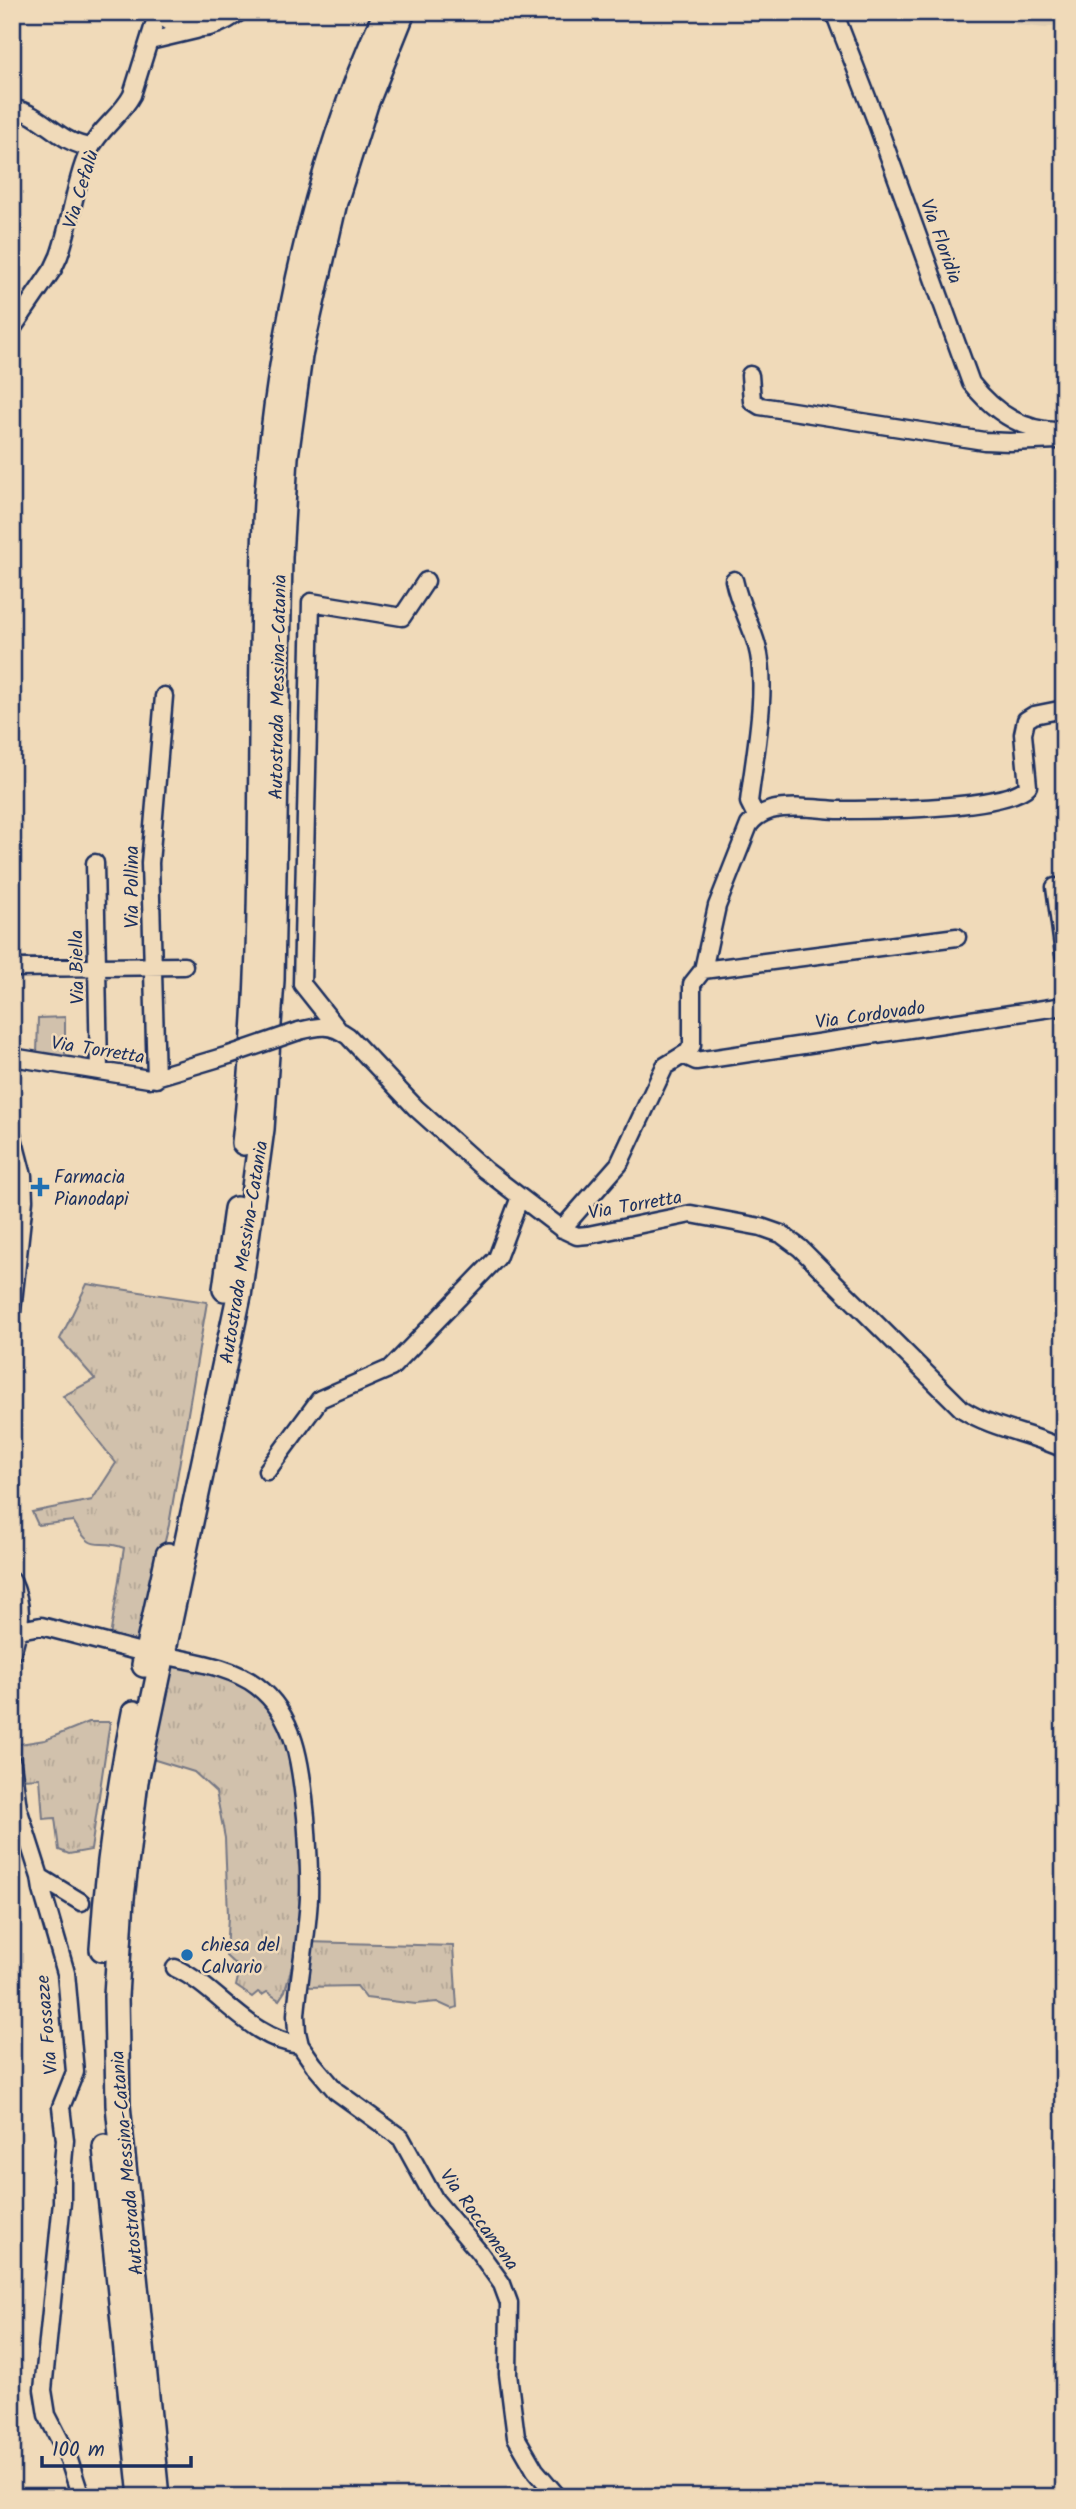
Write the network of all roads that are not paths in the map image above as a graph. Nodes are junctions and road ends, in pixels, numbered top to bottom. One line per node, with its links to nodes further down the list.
1 (237, 12): 6 (main road)
2 (386, 12): 54 (highway, Autostrada Messina-Catania)
3 (403, 12): 55 (highway, Autostrada Messina-Catania)
4 (834, 12): 12 (street, Via Floridia)
5 (162, 15): 6 (main road); 7 (street, Via Cefalù)
6 (204, 28): 7 (street)
7 (151, 45): 9 (street, Via Cefalù)
8 (12, 108): 9 (street)
9 (91, 147): 10 (street, Via Cefalù)
10 (12, 329)
11 (750, 375): 13 (street)
12 (1064, 431)
13 (1064, 438)
14 (734, 580): 18 (street)
15 (426, 581): 30 (street, Via Torretta)
16 (164, 696): 25 (street, Via Pollina)
17 (1064, 709): 18 (street)
18 (756, 816): 28 (street)
19 (95, 863): 26 (street, Via Biella)
20 (1055, 887): 21 (street)
21 (1061, 917): 23 (street)
22 (957, 937): 28 (street)
23 (1064, 954)
24 (184, 965): 25 (street)
25 (153, 966): 26 (street); 34 (street, Via Pollina)
26 (97, 967): 27 (street); 33 (street, Via Biella)
27 (12, 968)
28 (703, 970): 31 (street)
29 (1064, 1006): 31 (street, Via Cordovado)
30 (337, 1028): 34 (street, Via Torretta, bridge); 36 (street, Via Torretta)
31 (683, 1055): 37 (street)
32 (12, 1057): 33 (street, Via Torretta)
33 (99, 1070): 34 (street, Via Torretta)
34 (156, 1079)
35 (12, 1134): 38 (street)
36 (520, 1197): 37 (street, Via Torretta); 40 (street)
37 (562, 1229): 39 (street, Via Torretta)
38 (12, 1311)
39 (1064, 1449)
40 (268, 1471)
41 (12, 1581): 42 (street)
42 (21, 1611): 43 (street); 44 (street)
43 (41, 1626): 44 (street); 45 (street)
44 (19, 1630): 46 (street)
45 (137, 1651)
46 (12, 1653)
47 (172, 1657): 52 (street)
48 (12, 1763): 49 (street, Via Fossazze)
49 (40, 1877): 50 (street); 53 (street, Via Fossazze)
50 (81, 1902)
51 (175, 1968): 52 (street)
52 (300, 2045): 56 (street, Via Roccamena)
53 (81, 2497)
54 (141, 2497)
55 (158, 2497)
56 (558, 2497)

